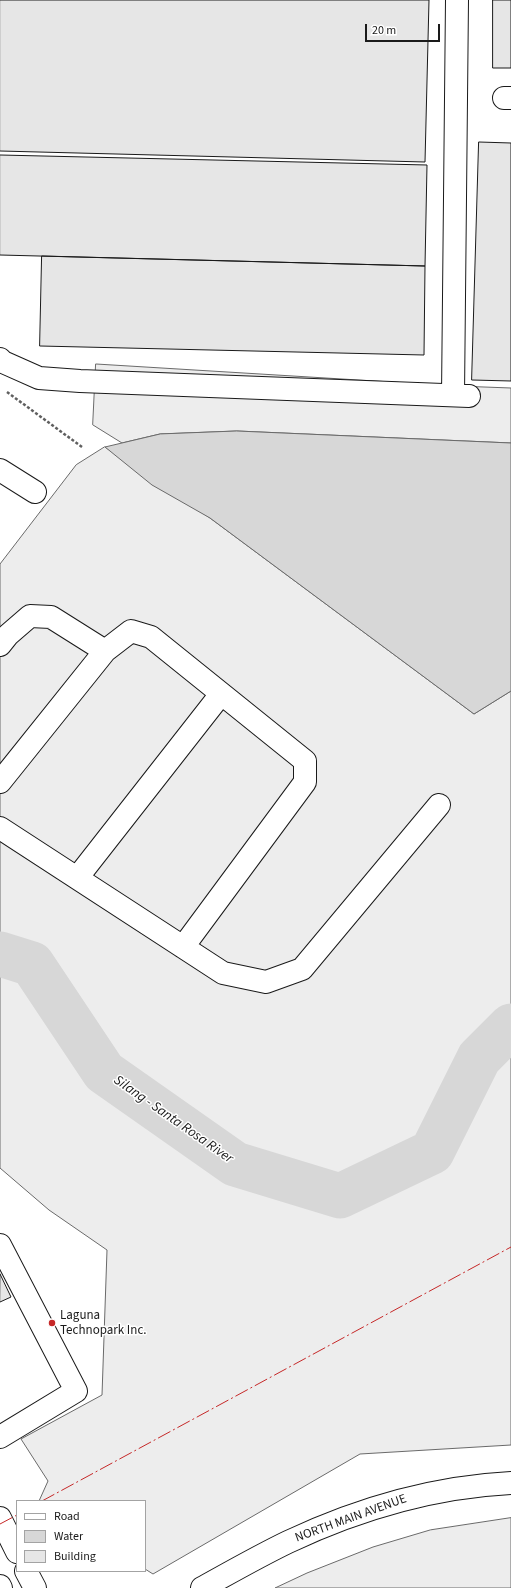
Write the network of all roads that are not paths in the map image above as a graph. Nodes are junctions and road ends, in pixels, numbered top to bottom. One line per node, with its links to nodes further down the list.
1 (457, 0): 2 (street)
2 (0, 359)
3 (0, 470): 4 (street)
4 (35, 492)
5 (0, 646): 6 (street)
6 (106, 651): 7 (street); 8 (street)
7 (221, 694): 11 (street); 12 (street)
8 (0, 782)
9 (438, 805): 12 (street)
10 (0, 828): 11 (street)
11 (77, 878): 12 (street)
12 (183, 947)
13 (0, 1245): 14 (street)
14 (1, 1435)
15 (511, 1483): 20 (street, NORTH MAIN AVENUE)
16 (0, 1518): 17 (street)
17 (16, 1550)
18 (27, 1572): 19 (street)
19 (35, 1588)
20 (202, 1588)

